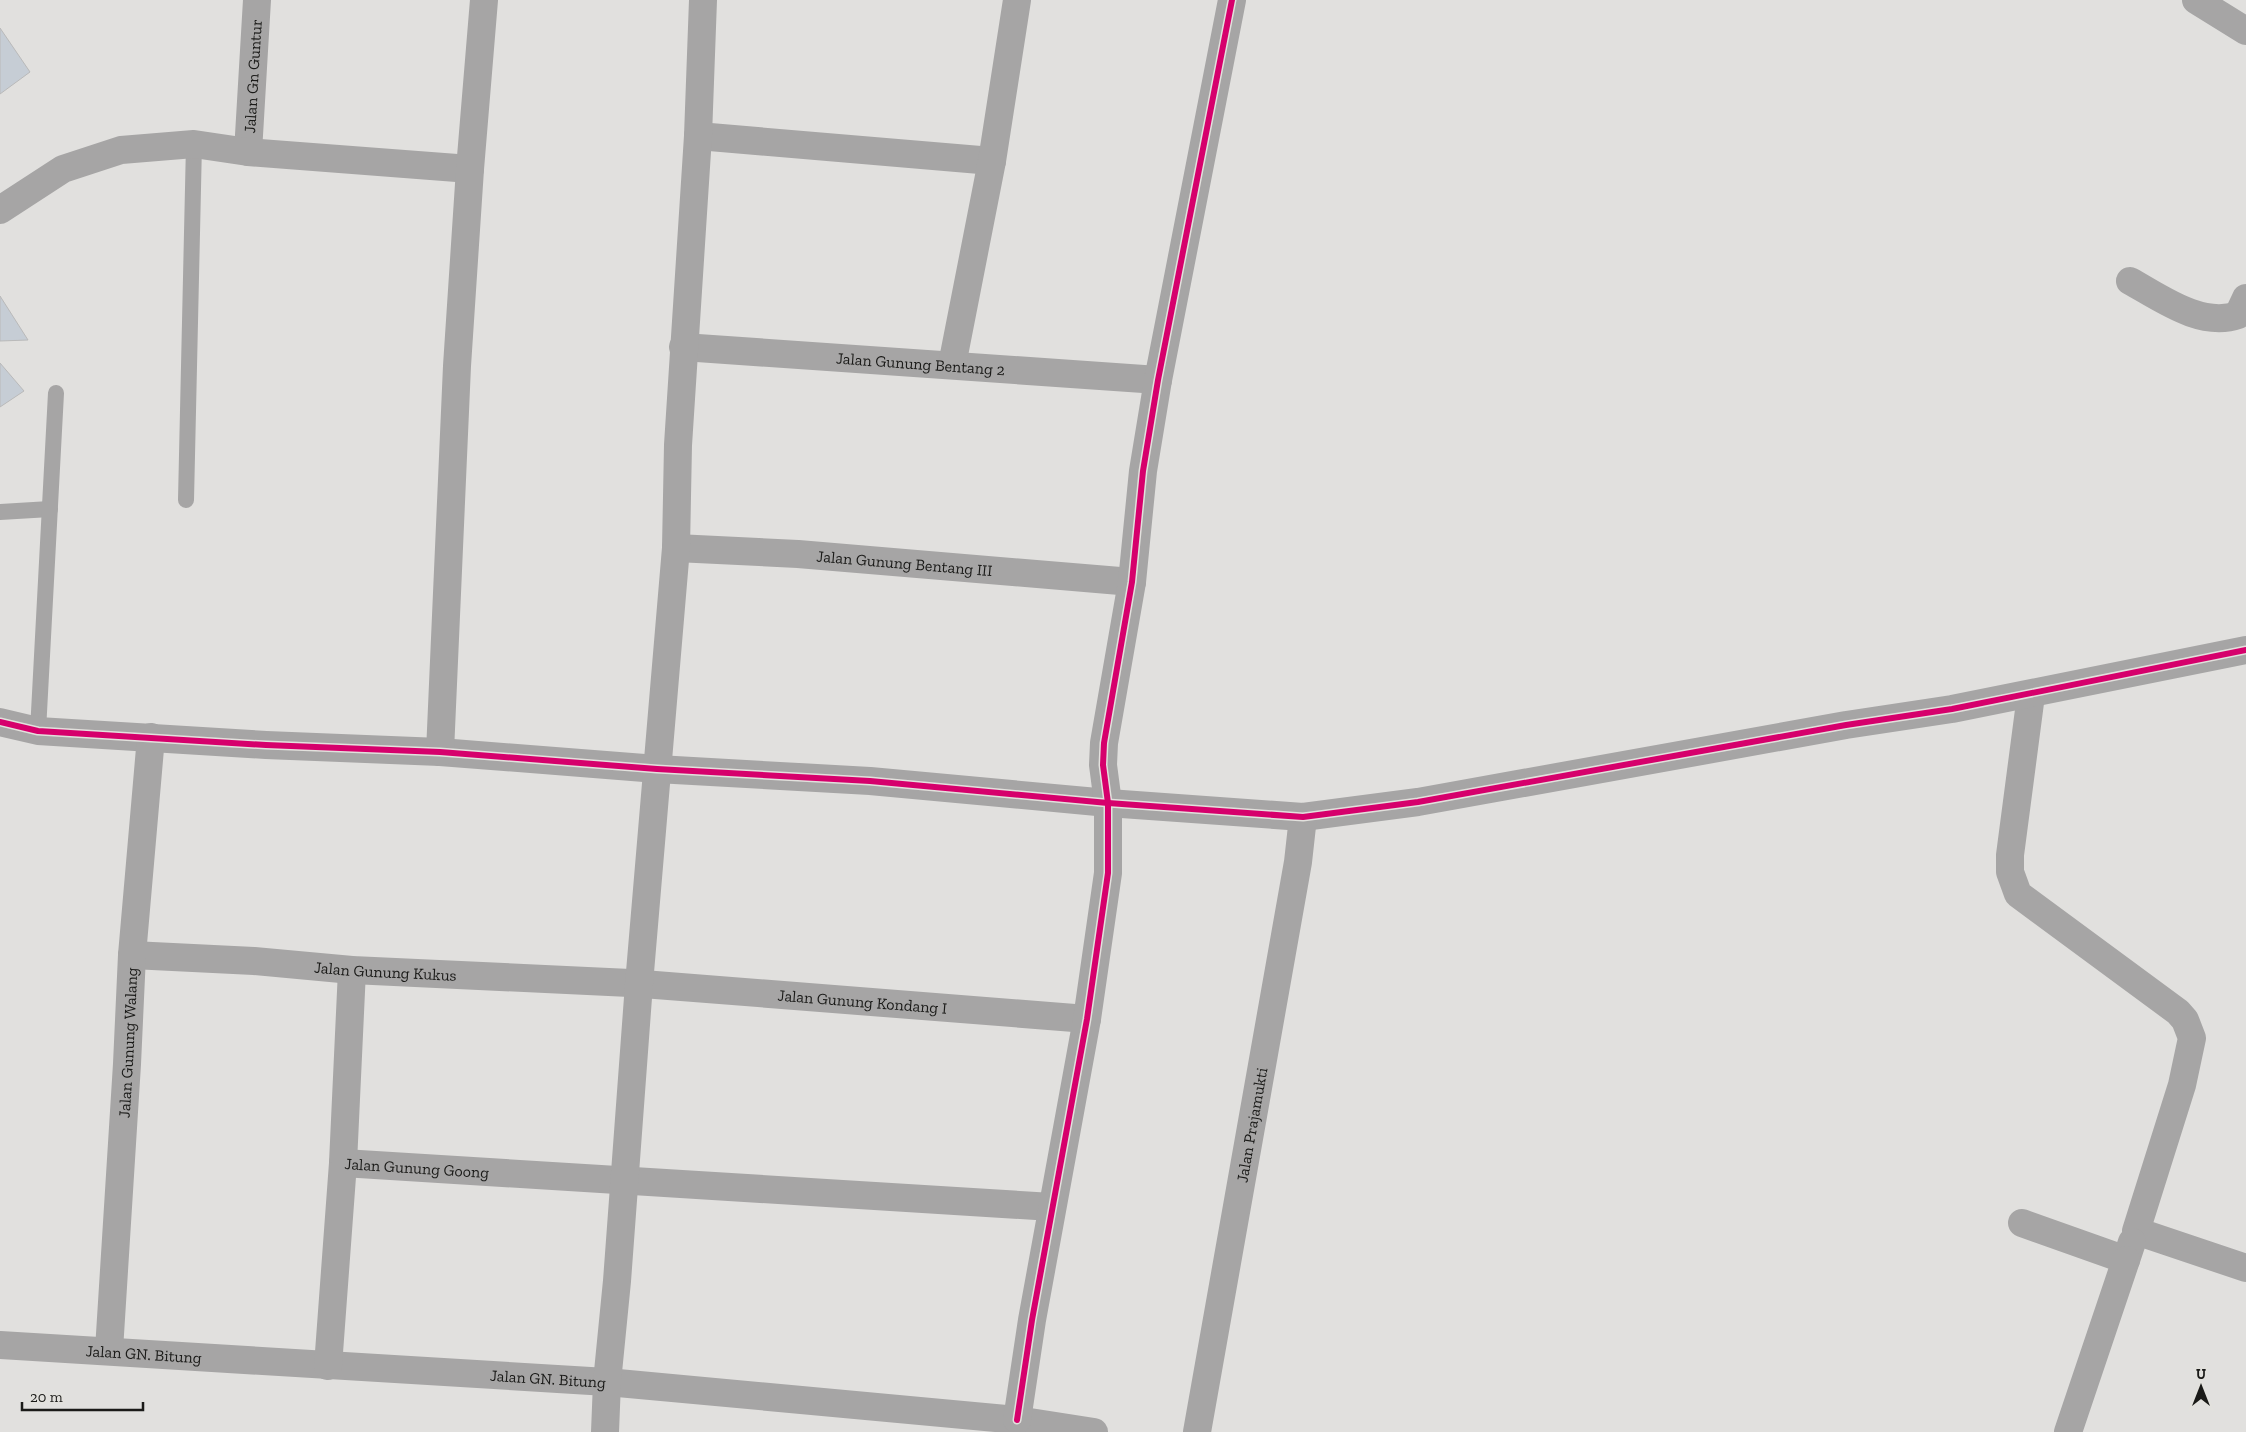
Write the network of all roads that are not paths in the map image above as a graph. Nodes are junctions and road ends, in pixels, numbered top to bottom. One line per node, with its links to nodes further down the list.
1 (257, 0): 10 (street, Jalan Gn Guntur)
2 (484, 0): 12 (street)
3 (703, 0): 8 (street)
4 (1017, 0): 11 (street)
5 (1232, 0): 18 (street)
6 (2196, 0): 7 (street)
7 (2246, 31)
8 (698, 136): 11 (street); 16 (street)
9 (194, 144): 10 (street); 13 (street); 20 (lane)
10 (248, 152): 12 (street)
11 (992, 161): 17 (street)
12 (470, 169): 30 (street)
13 (0, 210)
14 (2130, 281): 15 (street)
15 (2246, 298)
16 (683, 347): 17 (street, Jalan Gunung Bentang 2); 23 (street)
17 (952, 365): 18 (street, Jalan Gunung Bentang 2)
18 (1158, 380): 24 (street)
19 (56, 393): 21 (lane)
20 (186, 500)
21 (50, 509): 22 (lane); 28 (lane)
22 (0, 512)
23 (676, 548): 24 (street, Jalan Gunung Bentang III); 31 (street)
24 (1132, 582): 32 (street)
25 (2246, 650): 26 (street)
26 (2031, 694): 33 (street); 42 (street)
27 (0, 722): 28 (street)
28 (38, 731): 29 (street)
29 (151, 737): 30 (street); 34 (street, Jalan Gunung Walang)
30 (440, 752): 31 (street)
31 (657, 769): 32 (street); 36 (street)
32 (1108, 803): 33 (street); 37 (street)
33 (1303, 817): 52 (street, Jalan Prajamukti)
34 (132, 955): 35 (street, Jalan Gunung Kukus); 46 (street, Jalan Gunung Walang)
35 (352, 970): 36 (street, Jalan Gunung Kukus); 38 (street, Jalan Gunung Goong)
36 (639, 984): 37 (street, Jalan Gunung Kondang I); 39 (street)
37 (1087, 1019): 40 (street)
38 (343, 1163): 39 (street, Jalan Gunung Goong); 47 (street)
39 (624, 1180): 40 (street, Jalan Gunung Goong); 48 (street)
40 (1052, 1207): 49 (street)
41 (2022, 1223): 43 (street)
42 (2136, 1231): 43 (street); 44 (street)
43 (2126, 1260): 53 (street)
44 (2246, 1268)
45 (0, 1345): 46 (street, Jalan GN. Bitung)
46 (109, 1350): 47 (street, Jalan GN. Bitung)
47 (328, 1366): 48 (street, Jalan GN. Bitung)
48 (607, 1382): 49 (street, Jalan GN. Bitung); 50 (street)
49 (1017, 1420): 51 (street, Jalan GN. Bitung)
50 (605, 1432)
51 (1094, 1432)
52 (1197, 1432)
53 (2068, 1432)

